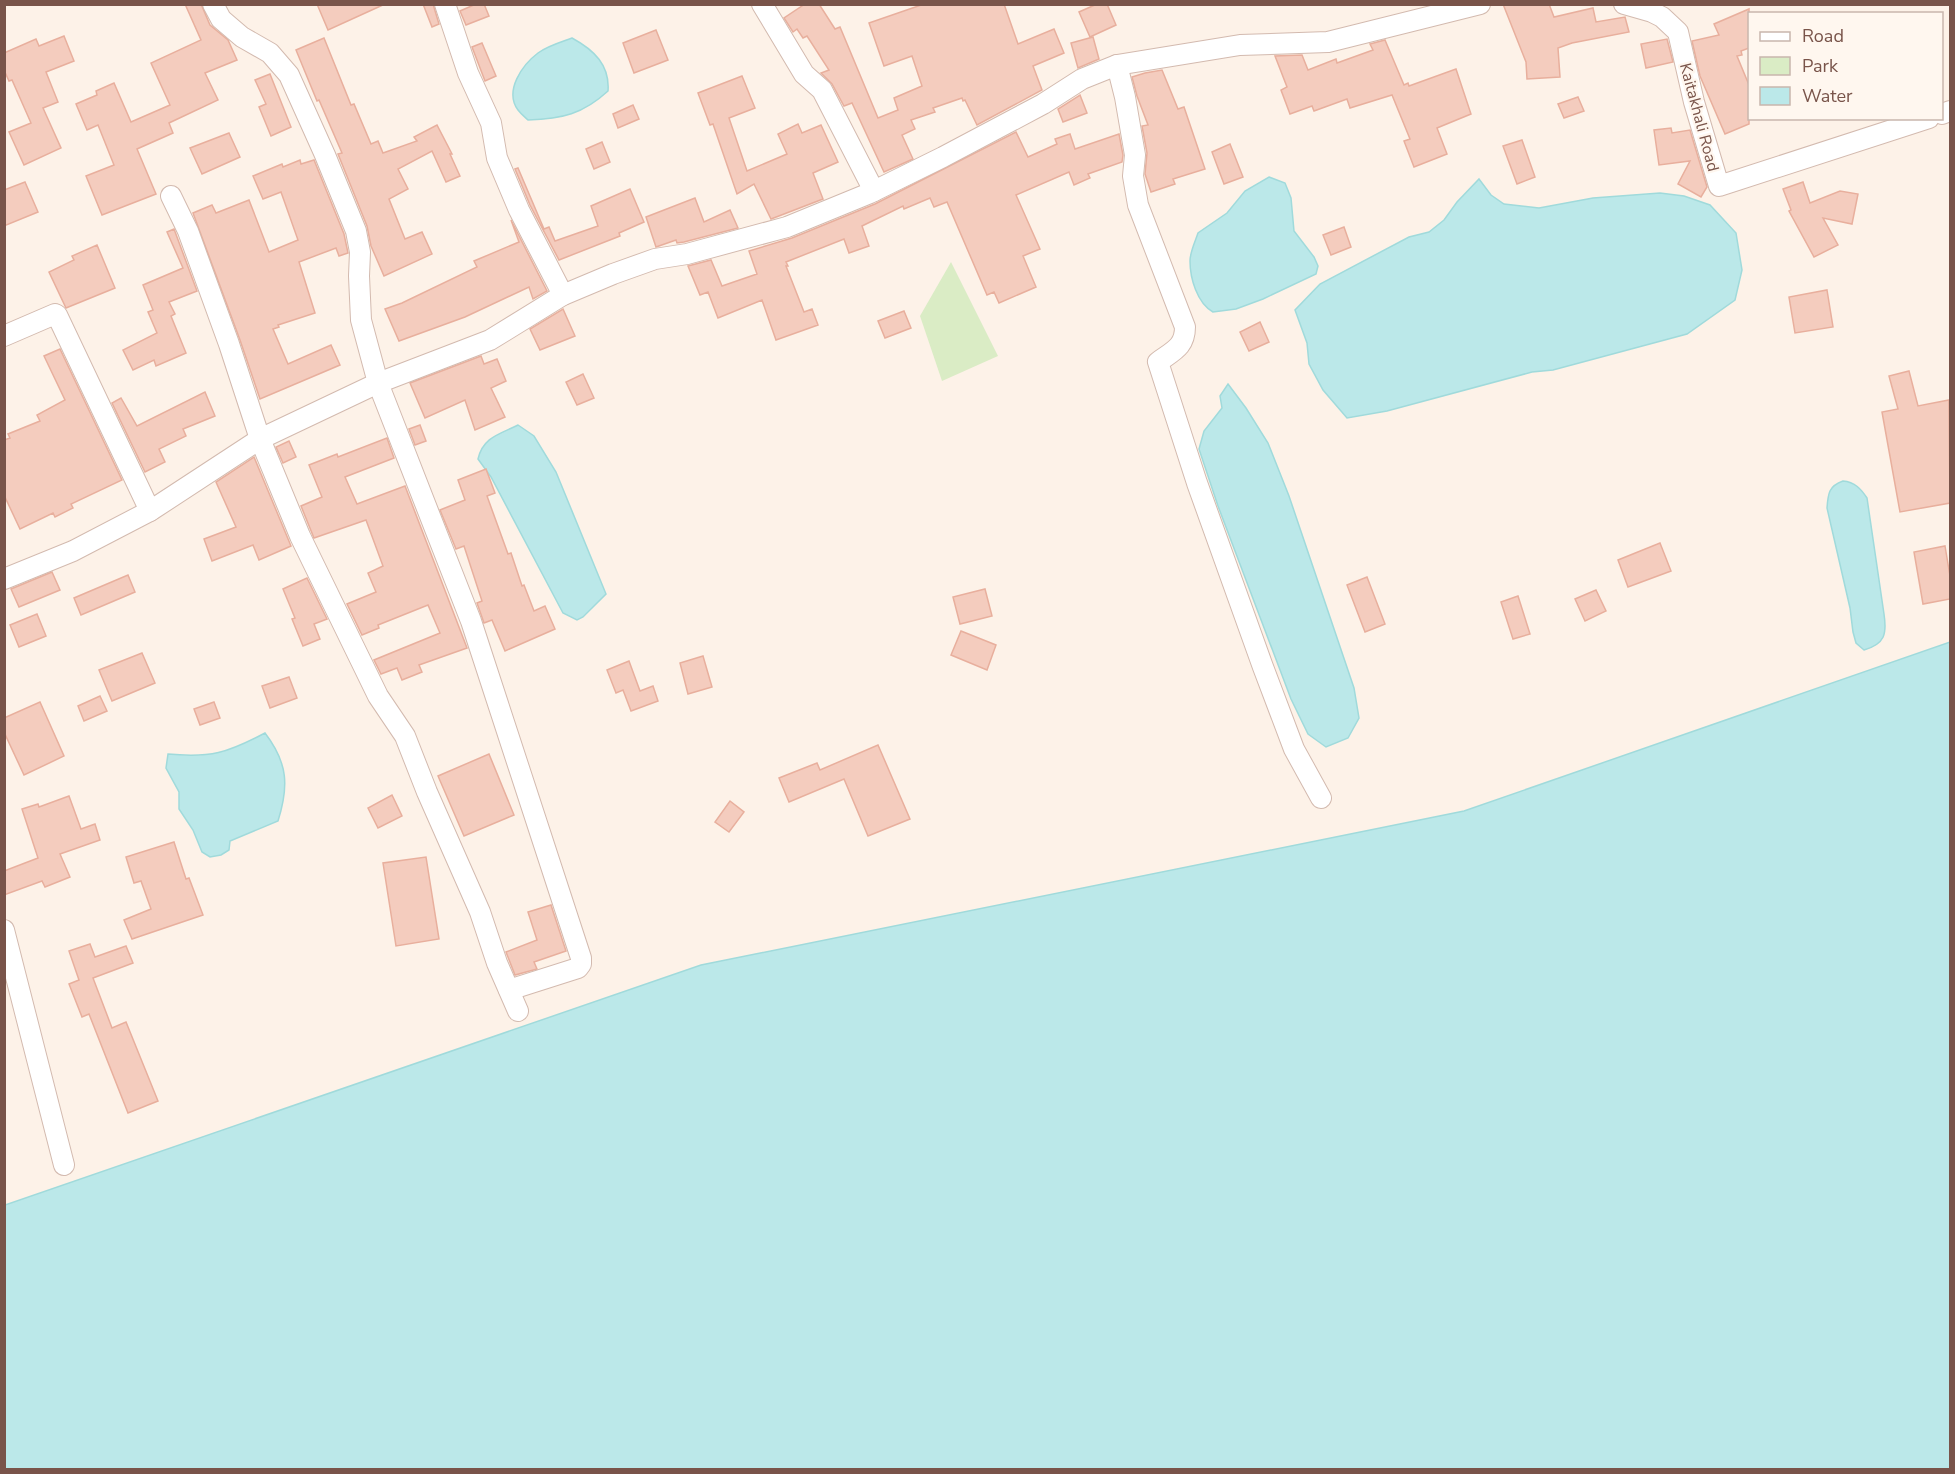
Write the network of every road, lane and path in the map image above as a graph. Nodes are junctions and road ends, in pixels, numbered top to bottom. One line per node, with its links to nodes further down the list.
1 (213, 4): 13 (street)
2 (445, 4): 11 (street)
3 (762, 4): 9 (street)
4 (1480, 4): 7 (street)
5 (1624, 4): 6 (street, Kaitakhali Road)
6 (1666, 11): 8 (street, Kaitakhali Road)
7 (1117, 65): 9 (street); 17 (street)
8 (1923, 120)
9 (874, 190): 11 (street)
10 (171, 196): 14 (street)
11 (563, 295): 13 (street)
12 (4, 336): 15 (street)
13 (378, 383): 14 (street); 19 (street)
14 (260, 440): 15 (street); 19 (street)
15 (150, 511): 16 (street)
16 (4, 579)
17 (1321, 798)
18 (4, 930): 21 (street)
19 (509, 990): 20 (street)
20 (518, 1011)
21 (64, 1165)

